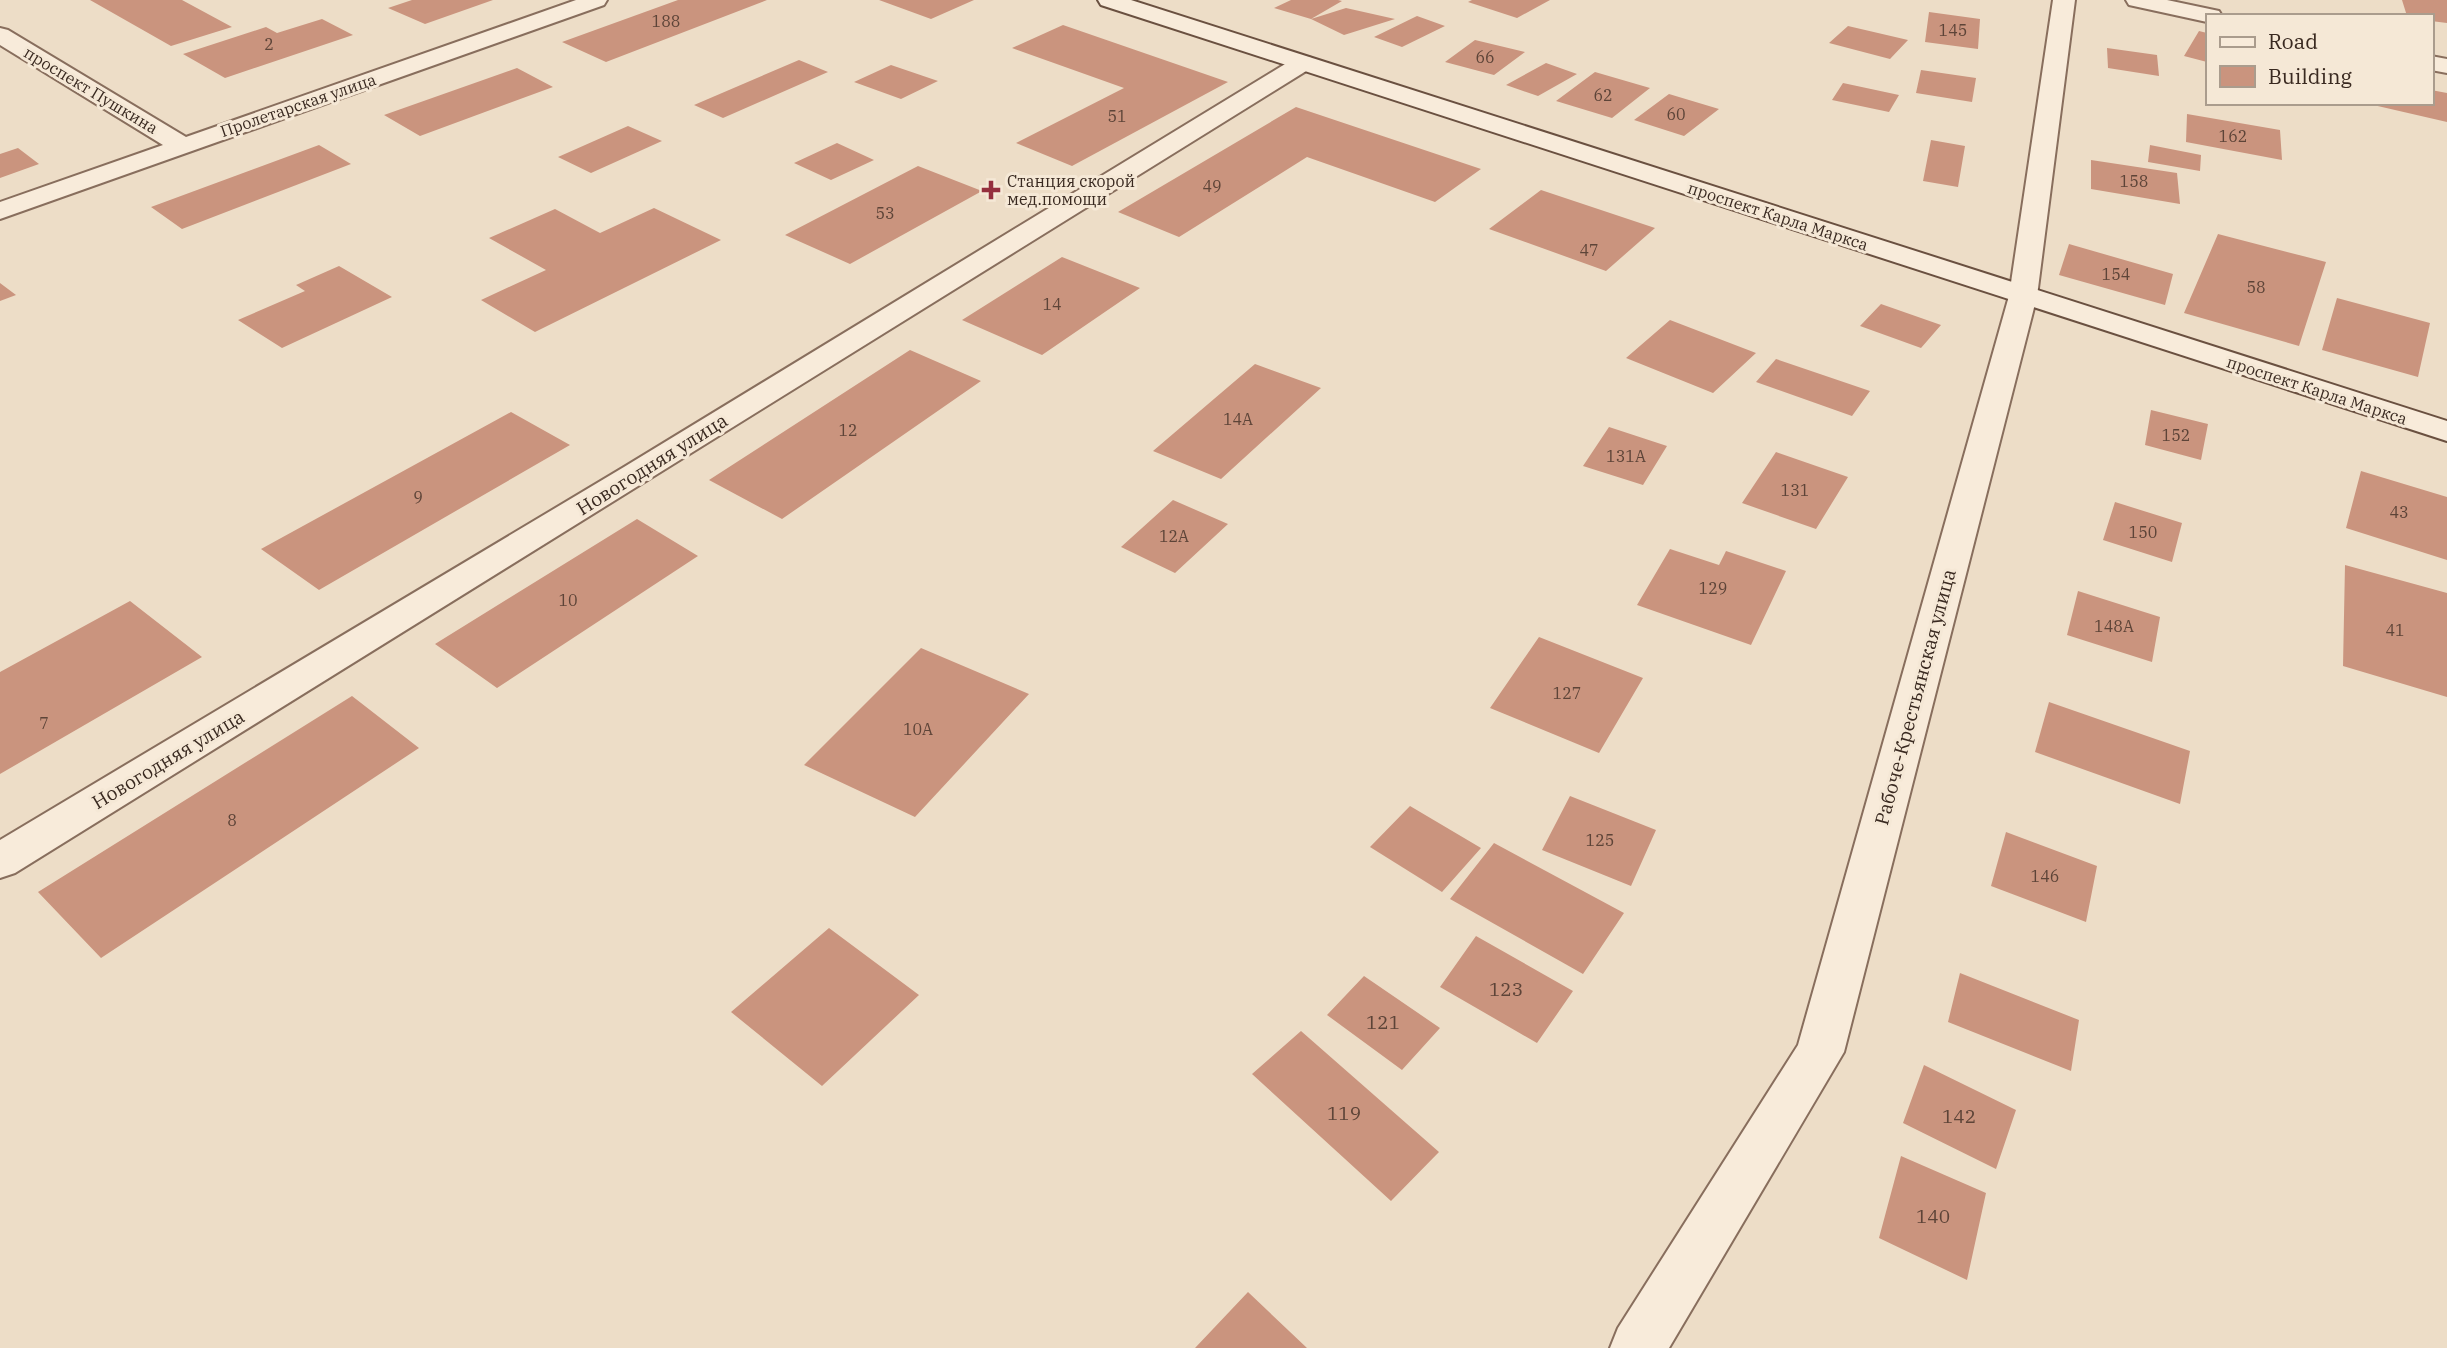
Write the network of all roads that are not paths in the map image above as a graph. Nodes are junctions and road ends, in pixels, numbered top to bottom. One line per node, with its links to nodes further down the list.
1 (596, 0): 8 (street, Пролетарская улица)
2 (1109, 0): 7 (street, проспект Карла Маркса)
3 (2064, 0): 10 (street, Рабоче-Крестьянская улица)
4 (2137, 0): 5 (street)
5 (2206, 15)
6 (0, 35): 8 (street, проспект Пушкина)
7 (1303, 63): 10 (street, проспект Карла Маркса); 12 (street, Новогодняя улица)
8 (183, 146): 9 (street, Пролетарская улица)
9 (0, 211)
10 (2023, 296): 11 (street, проспект Карла Маркса); 13 (street, Рабоче-Крестьянская улица)
11 (2447, 432)
12 (0, 861)
13 (1638, 1348)

